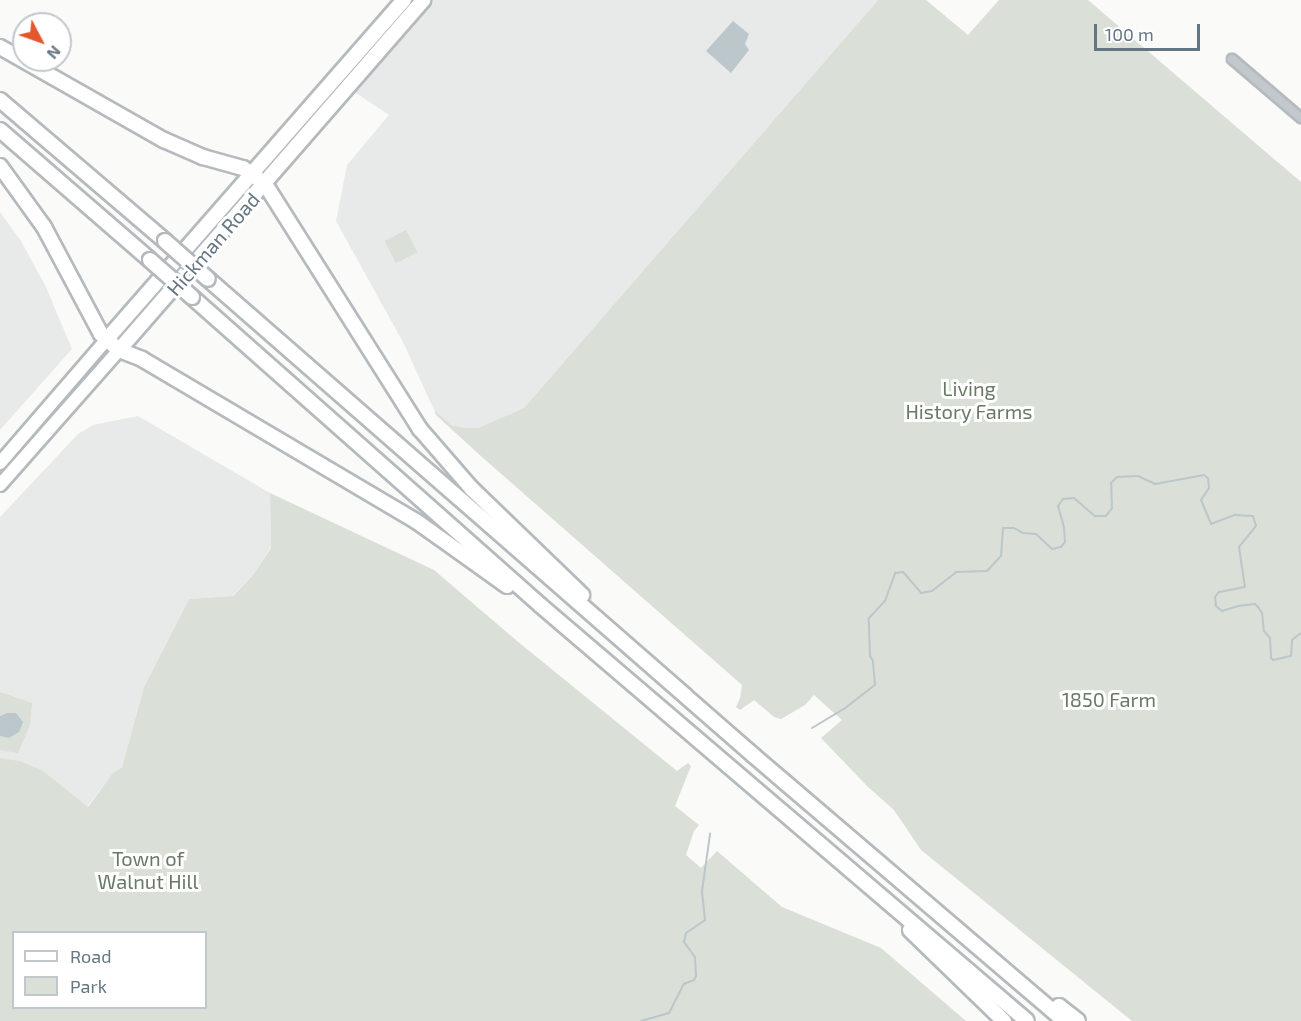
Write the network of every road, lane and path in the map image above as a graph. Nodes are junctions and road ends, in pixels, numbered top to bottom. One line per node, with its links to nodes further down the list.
1 (404, 0): 9 (highway, Hickman Road)
2 (423, 0): 10 (highway, Hickman Road)
3 (0, 47): 9 (highway)
4 (1232, 59): 6 (street)
5 (0, 100): 16 (highway, bridge)
6 (1301, 118)
7 (0, 130): 15 (highway, bridge)
8 (0, 166): 11 (highway)
9 (252, 173): 10 (highway); 11 (highway, Hickman Road)
10 (265, 184): 12 (highway, Hickman Road); 16 (highway)
11 (107, 339): 12 (highway); 13 (main road, Hickman Road)
12 (119, 350): 14 (main road, Hickman Road); 15 (highway)
13 (0, 463)
14 (0, 485)
15 (540, 605): 17 (highway)
16 (650, 666): 18 (highway)
17 (870, 887): 19 (highway); 20 (highway)
18 (973, 942): 21 (highway); 22 (highway)
19 (1004, 1021)
20 (1027, 1021)
21 (1064, 1021)
22 (1078, 1021)

